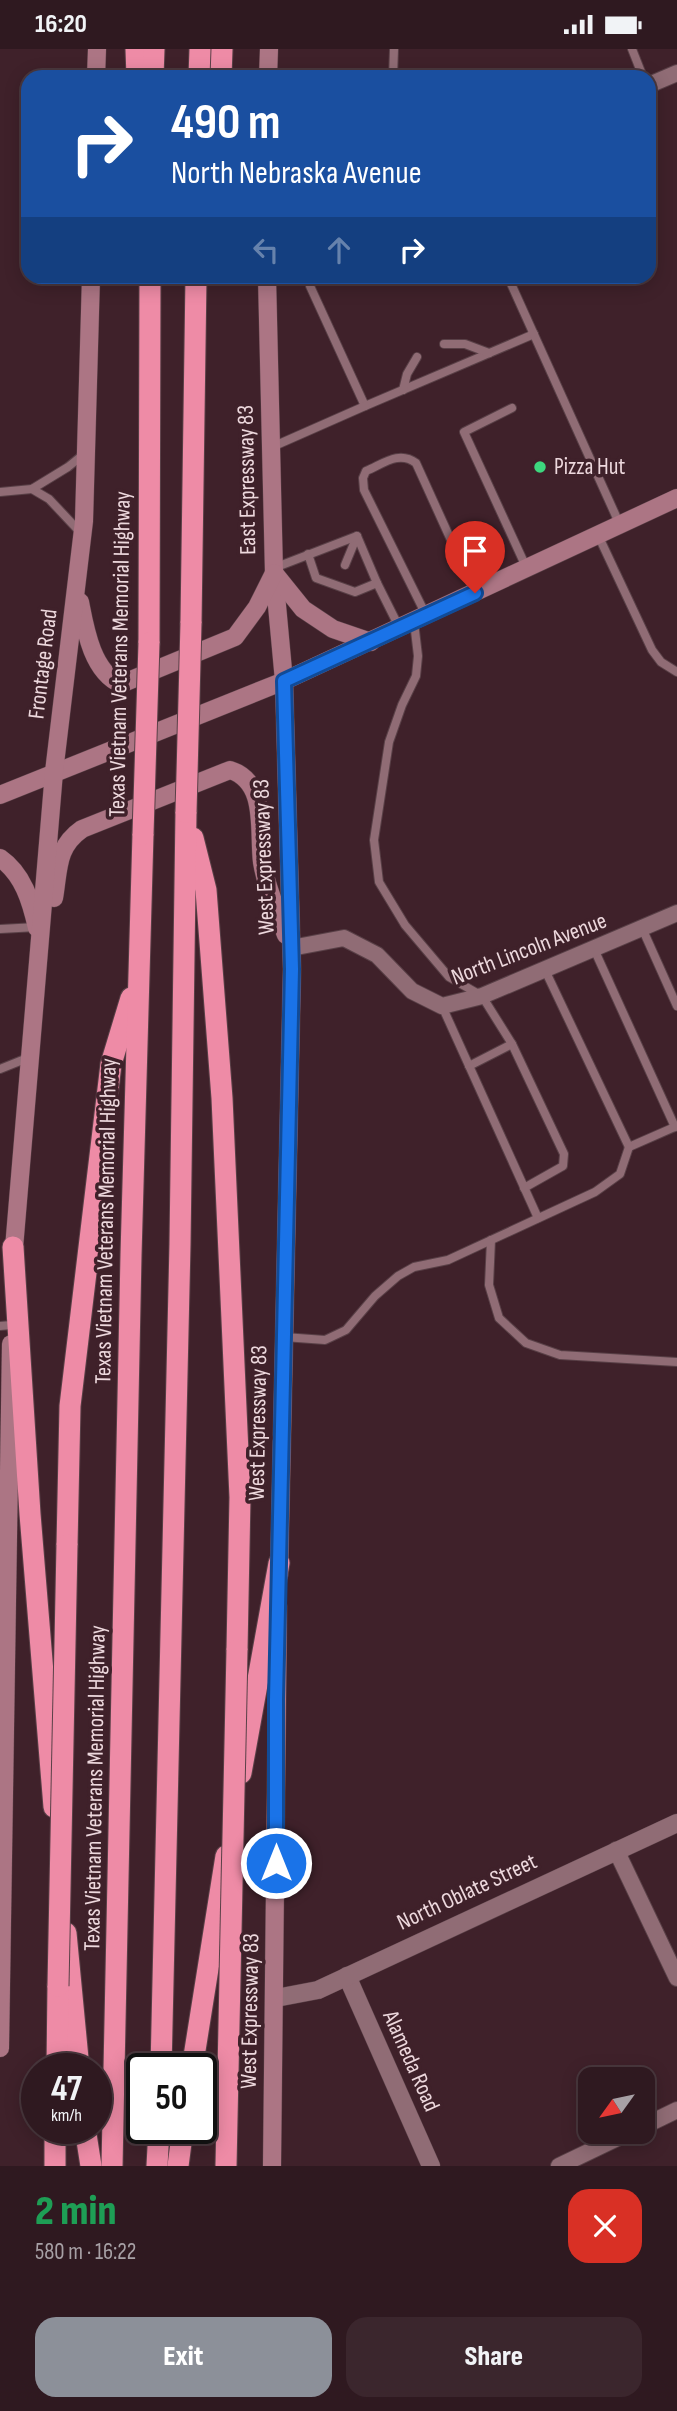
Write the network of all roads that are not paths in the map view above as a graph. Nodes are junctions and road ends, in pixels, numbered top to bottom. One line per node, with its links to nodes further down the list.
1 (97, 49): 9 (main road)
2 (136, 49): 10 (highway)
3 (154, 49): 11 (highway)
4 (200, 49): 12 (highway)
5 (222, 49): 13 (highway)
6 (269, 49): 14 (main road)
7 (394, 49): 15 (lane)
8 (632, 49): 16 (lane)
9 (96, 70)
10 (137, 70)
11 (153, 70)
12 (199, 70)
13 (221, 70)
14 (268, 70)
15 (393, 70)
16 (640, 70)
17 (677, 73): 18 (street)
18 (656, 82)
19 (91, 284): 34 (main road, Frontage Road)
20 (149, 284): 65 (highway, Texas Vietnam Veterans Memorial Highway, bridge)
21 (196, 284): 37 (highway)
22 (208, 284): 37 (highway)
23 (267, 284): 33 (main road, East Expressway 83)
24 (311, 284): 31 (lane)
25 (511, 284): 26 (lane)
26 (534, 334): 28 (lane); 39 (lane)
27 (444, 344): 28 (lane)
28 (489, 353): 30 (lane)
29 (417, 357): 30 (lane)
30 (403, 390): 31 (lane)
31 (365, 406): 33 (lane)
32 (512, 408): 45 (lane)
33 (271, 447): 46 (main road, East Expressway 83)
34 (86, 451): 35 (lane); 40 (main road, Frontage Road)
35 (32, 489): 36 (lane); 40 (lane)
36 (0, 492)
37 (194, 492): 56 (highway, bridge)
38 (677, 498): 39 (main road)
39 (620, 525): 41 (main road)
40 (83, 535): 48 (main road, Frontage Road)
41 (598, 535): 45 (main road); 52 (lane)
42 (357, 536): 43 (lane); 44 (lane); 47 (lane)
43 (308, 554): 46 (lane); 47 (lane)
44 (345, 565)
45 (527, 569): 49 (main road)
46 (274, 570): 48 (main road); 51 (main road); 53 (main road, East Expressway 83)
47 (377, 583): 50 (lane)
48 (76, 587): 54 (main road, Frontage Road)
49 (475, 593): 50 (main road); 50 (lane)
50 (414, 622): 51 (main road); 66 (lane)
51 (371, 642): 53 (main road)
52 (677, 672)
53 (284, 681): 54 (main road); 62 (main road, West Expressway 83)
54 (54, 772): 55 (main road); 61 (main road, Frontage Road)
55 (0, 795)
56 (186, 812): 96 (highway); 110 (highway, bridge)
57 (0, 858): 61 (main road)
58 (677, 913): 59 (street, North Lincoln Avenue)
59 (642, 928): 63 (street, North Lincoln Avenue); 68 (lane)
60 (0, 929): 61 (lane)
61 (39, 934): 62 (main road); 70 (main road, Frontage Road)
62 (291, 948): 67 (street, North Lincoln Avenue); 80 (main road, West Expressway 83)
63 (594, 949): 64 (street, North Lincoln Avenue); 73 (lane)
64 (545, 970): 66 (street, North Lincoln Avenue); 74 (lane)
65 (139, 972): 94 (highway, bridge); 107 (highway, Texas Vietnam Veterans Memorial Highway)
66 (482, 996): 67 (street, North Lincoln Avenue); 69 (lane)
67 (442, 1006): 71 (lane)
68 (677, 1006)
69 (512, 1044): 71 (lane); 75 (lane)
70 (30, 1057): 72 (lane); 78 (main road)
71 (469, 1066): 75 (lane)
72 (0, 1069)
73 (676, 1127): 74 (lane)
74 (629, 1147): 76 (lane)
75 (524, 1188): 76 (lane)
76 (538, 1218): 77 (lane)
77 (491, 1240): 80 (lane); 81 (lane)
78 (7, 1245): 79 (main road); 95 (highway)
79 (6, 1325): 82 (main road)
80 (284, 1337): 84 (main road, West Expressway 83)
81 (677, 1362)
82 (5, 1399): 83 (main road)
83 (4, 1545): 85 (main road)
84 (279, 1563): 91 (main road, West Expressway 83); 97 (highway)
85 (3, 1758): 88 (main road)
86 (677, 1823): 87 (street, North Oblate Street)
87 (616, 1850): 89 (street, North Oblate Street); 90 (street)
88 (2, 1856): 92 (main road)
89 (347, 1976): 91 (street, North Oblate Street); 112 (street, Alameda Road)
90 (677, 1978)
91 (276, 1998): 111 (main road, West Expressway 83)
92 (0, 2016): 93 (main road)
93 (0, 2048)
94 (57, 2053)
95 (78, 2053)
96 (161, 2053)
97 (195, 2053)
98 (677, 2110): 99 (street)
99 (655, 2121)
100 (55, 2144): 105 (highway)
101 (88, 2144): 106 (highway)
102 (158, 2144): 108 (highway)
103 (181, 2144): 109 (highway)
104 (605, 2144): 113 (street)
105 (55, 2166)
106 (92, 2166)
107 (112, 2166)
108 (157, 2166)
109 (178, 2166)
110 (226, 2166)
111 (272, 2166)
112 (431, 2166)
113 (559, 2166)

